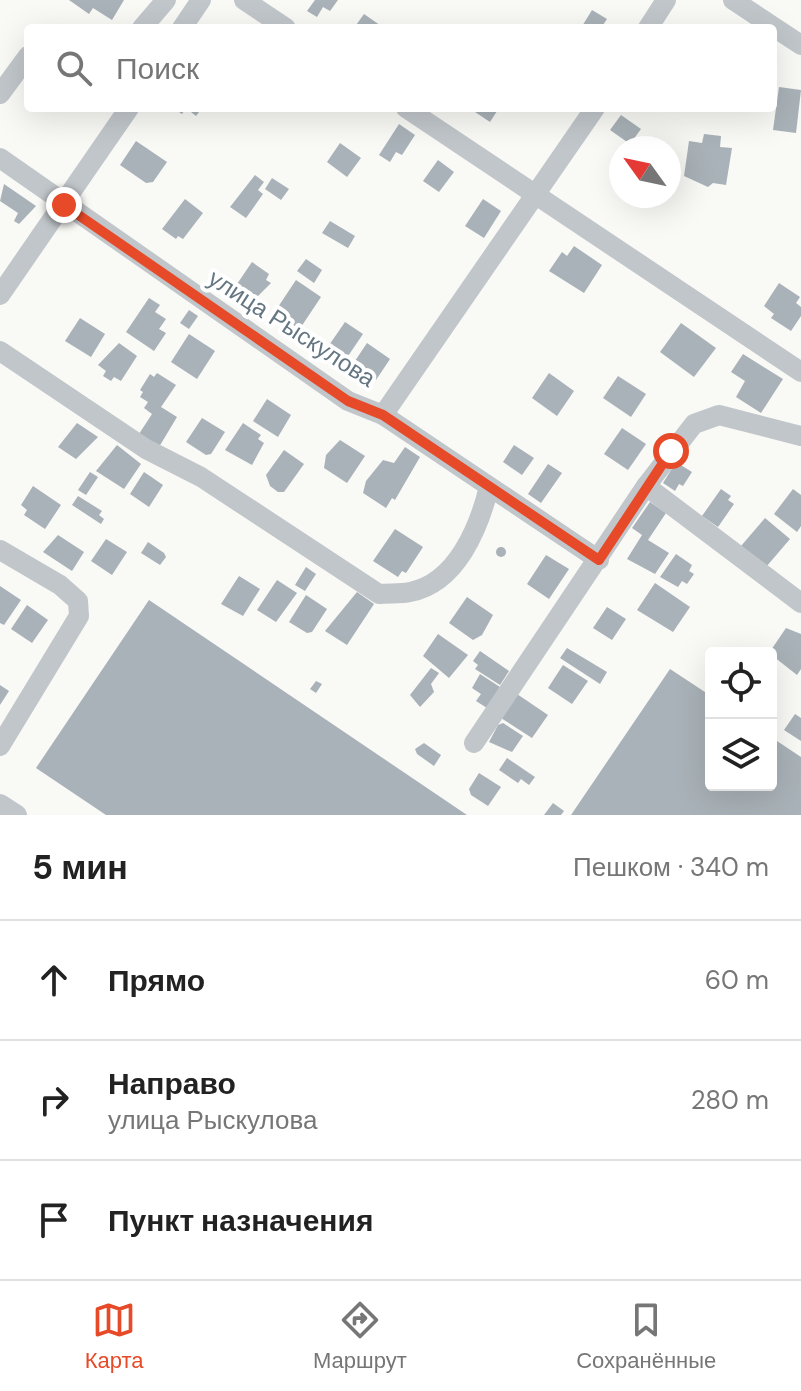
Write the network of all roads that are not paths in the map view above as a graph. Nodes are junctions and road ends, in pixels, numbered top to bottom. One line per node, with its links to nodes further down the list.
1 (166, 0): 6 (street)
2 (201, 0): 7 (street)
3 (244, 0): 8 (street)
4 (666, 0): 9 (street)
5 (733, 0): 10 (street)
6 (145, 24)
7 (185, 24)
8 (280, 24)
9 (651, 24)
10 (769, 24)
11 (777, 29): 12 (street)
12 (801, 45)
13 (24, 61): 14 (street)
14 (0, 94)
15 (126, 112): 20 (street)
16 (412, 112): 19 (street)
17 (592, 112): 19 (street)
18 (0, 158): 20 (street, улица Рыскулова)
19 (537, 195): 23 (street); 24 (street)
20 (64, 205): 21 (street); 24 (street, улица Рыскулова)
21 (0, 295)
22 (0, 351): 27 (street)
23 (801, 372)
24 (383, 415): 27 (street, улица Рыскулова)
25 (801, 436): 26 (street)
26 (646, 486): 29 (street); 30 (street)
27 (489, 487): 29 (street, улица Рыскулова)
28 (0, 550): 32 (street)
29 (599, 560): 31 (street)
30 (797, 592)
31 (474, 743)
32 (0, 746)
33 (0, 804): 34 (street)
34 (17, 815)

